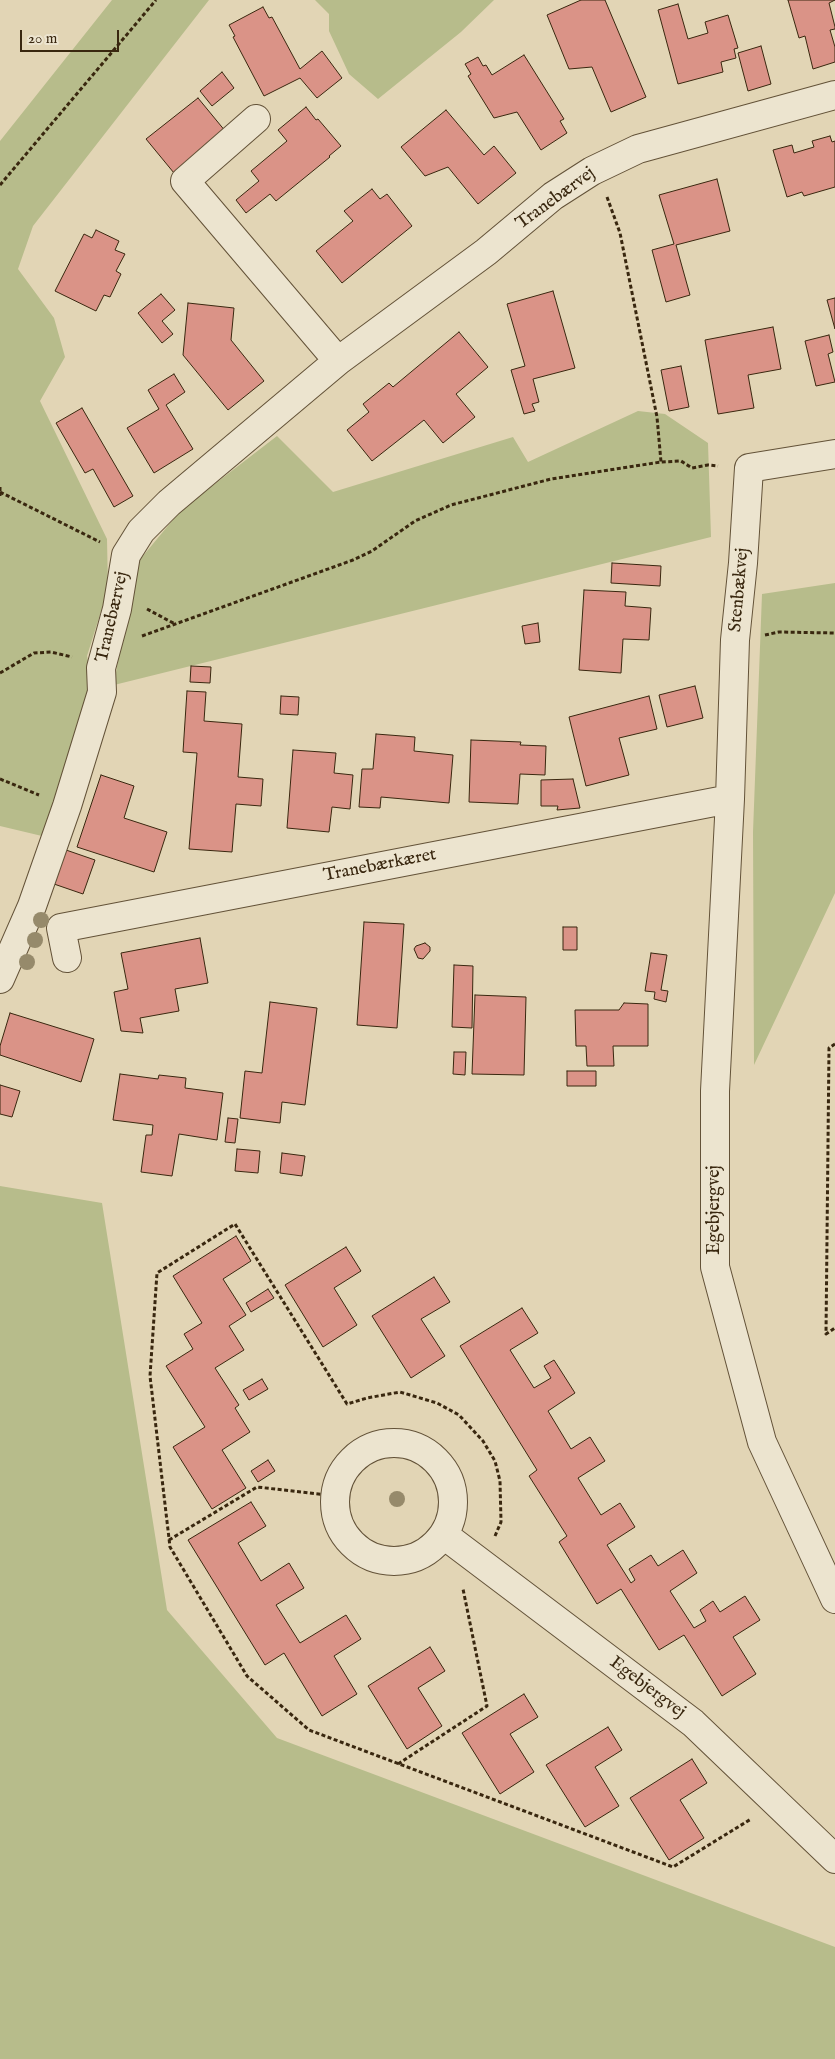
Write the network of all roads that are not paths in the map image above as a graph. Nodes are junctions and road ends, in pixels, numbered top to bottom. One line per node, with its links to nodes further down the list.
1 (835, 95): 3 (street, Tranebærvej)
2 (256, 119): 3 (street)
3 (338, 361): 7 (street, Tranebærvej)
4 (835, 454): 5 (street, Stenbækvej)
5 (730, 799): 6 (street, Tranebærkæret); 9 (street, Egebjergvej)
6 (67, 958)
7 (0, 979)
8 (444, 1535): 8 (street); 10 (street, Egebjergvej)
9 (835, 1599)
10 (835, 1858)

